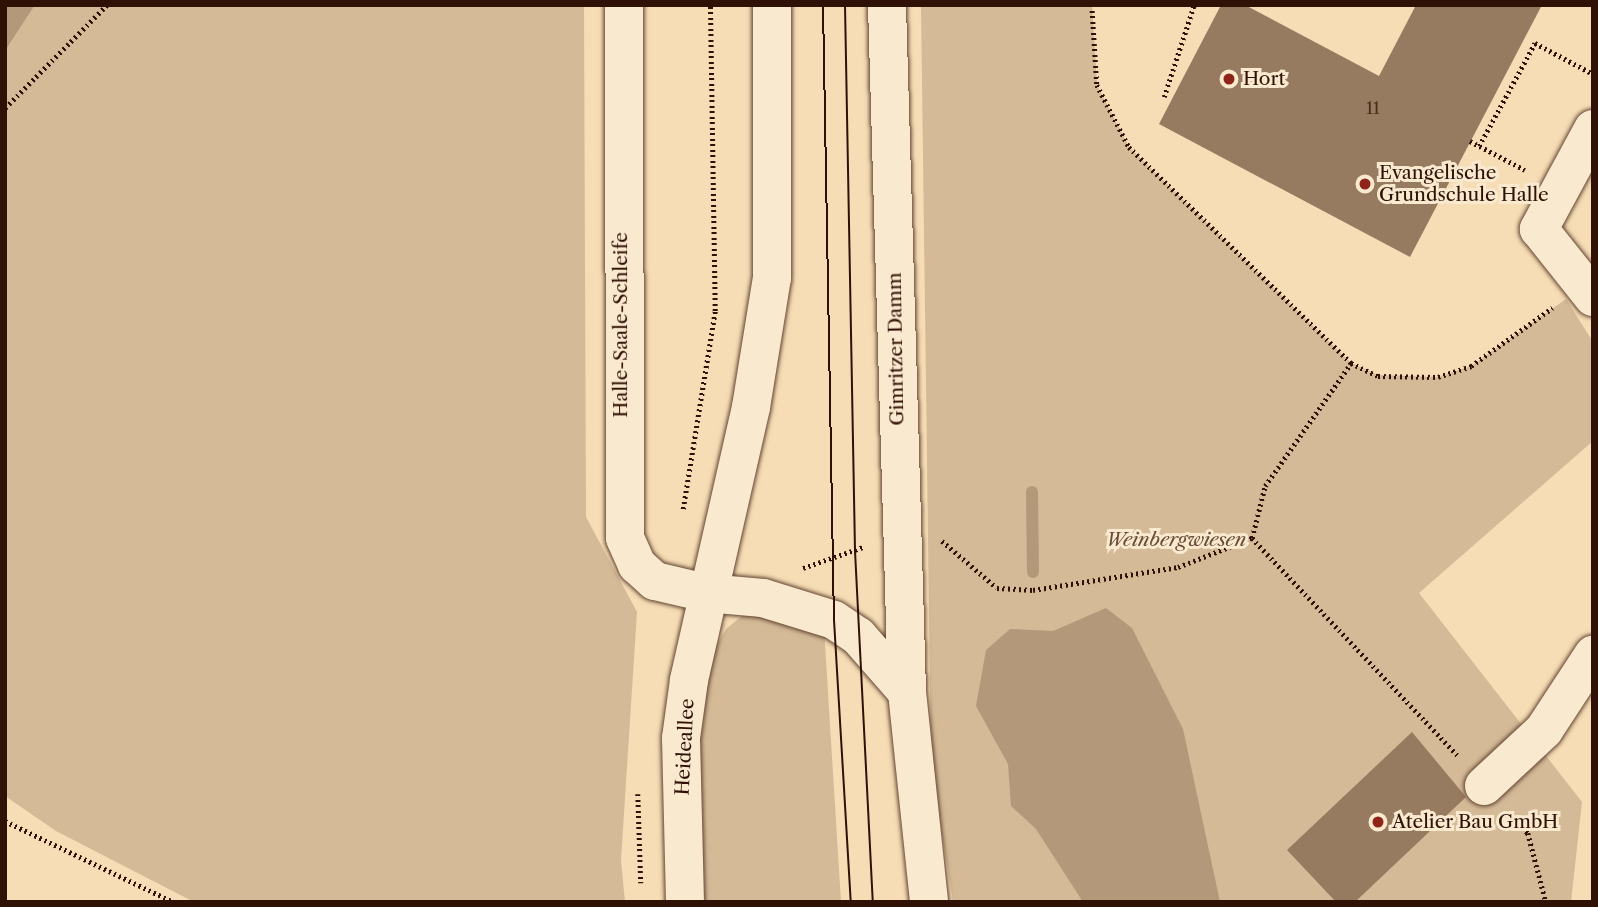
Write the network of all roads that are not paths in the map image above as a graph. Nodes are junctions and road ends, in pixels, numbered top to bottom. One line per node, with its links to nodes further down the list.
1 (624, 5): 6 (main road, Halle-Saale-Schleife)
2 (772, 5): 6 (main road)
3 (887, 5): 8 (main road, Gimritzer Damm)
4 (1593, 129): 5 (main road)
5 (1588, 291)
6 (706, 593): 8 (main road, Halle-Saale-Schleife); 10 (main road, Heideallee)
7 (1593, 655): 9 (main road)
8 (907, 692): 11 (main road)
9 (1484, 786)
10 (685, 902)
11 (929, 902)

